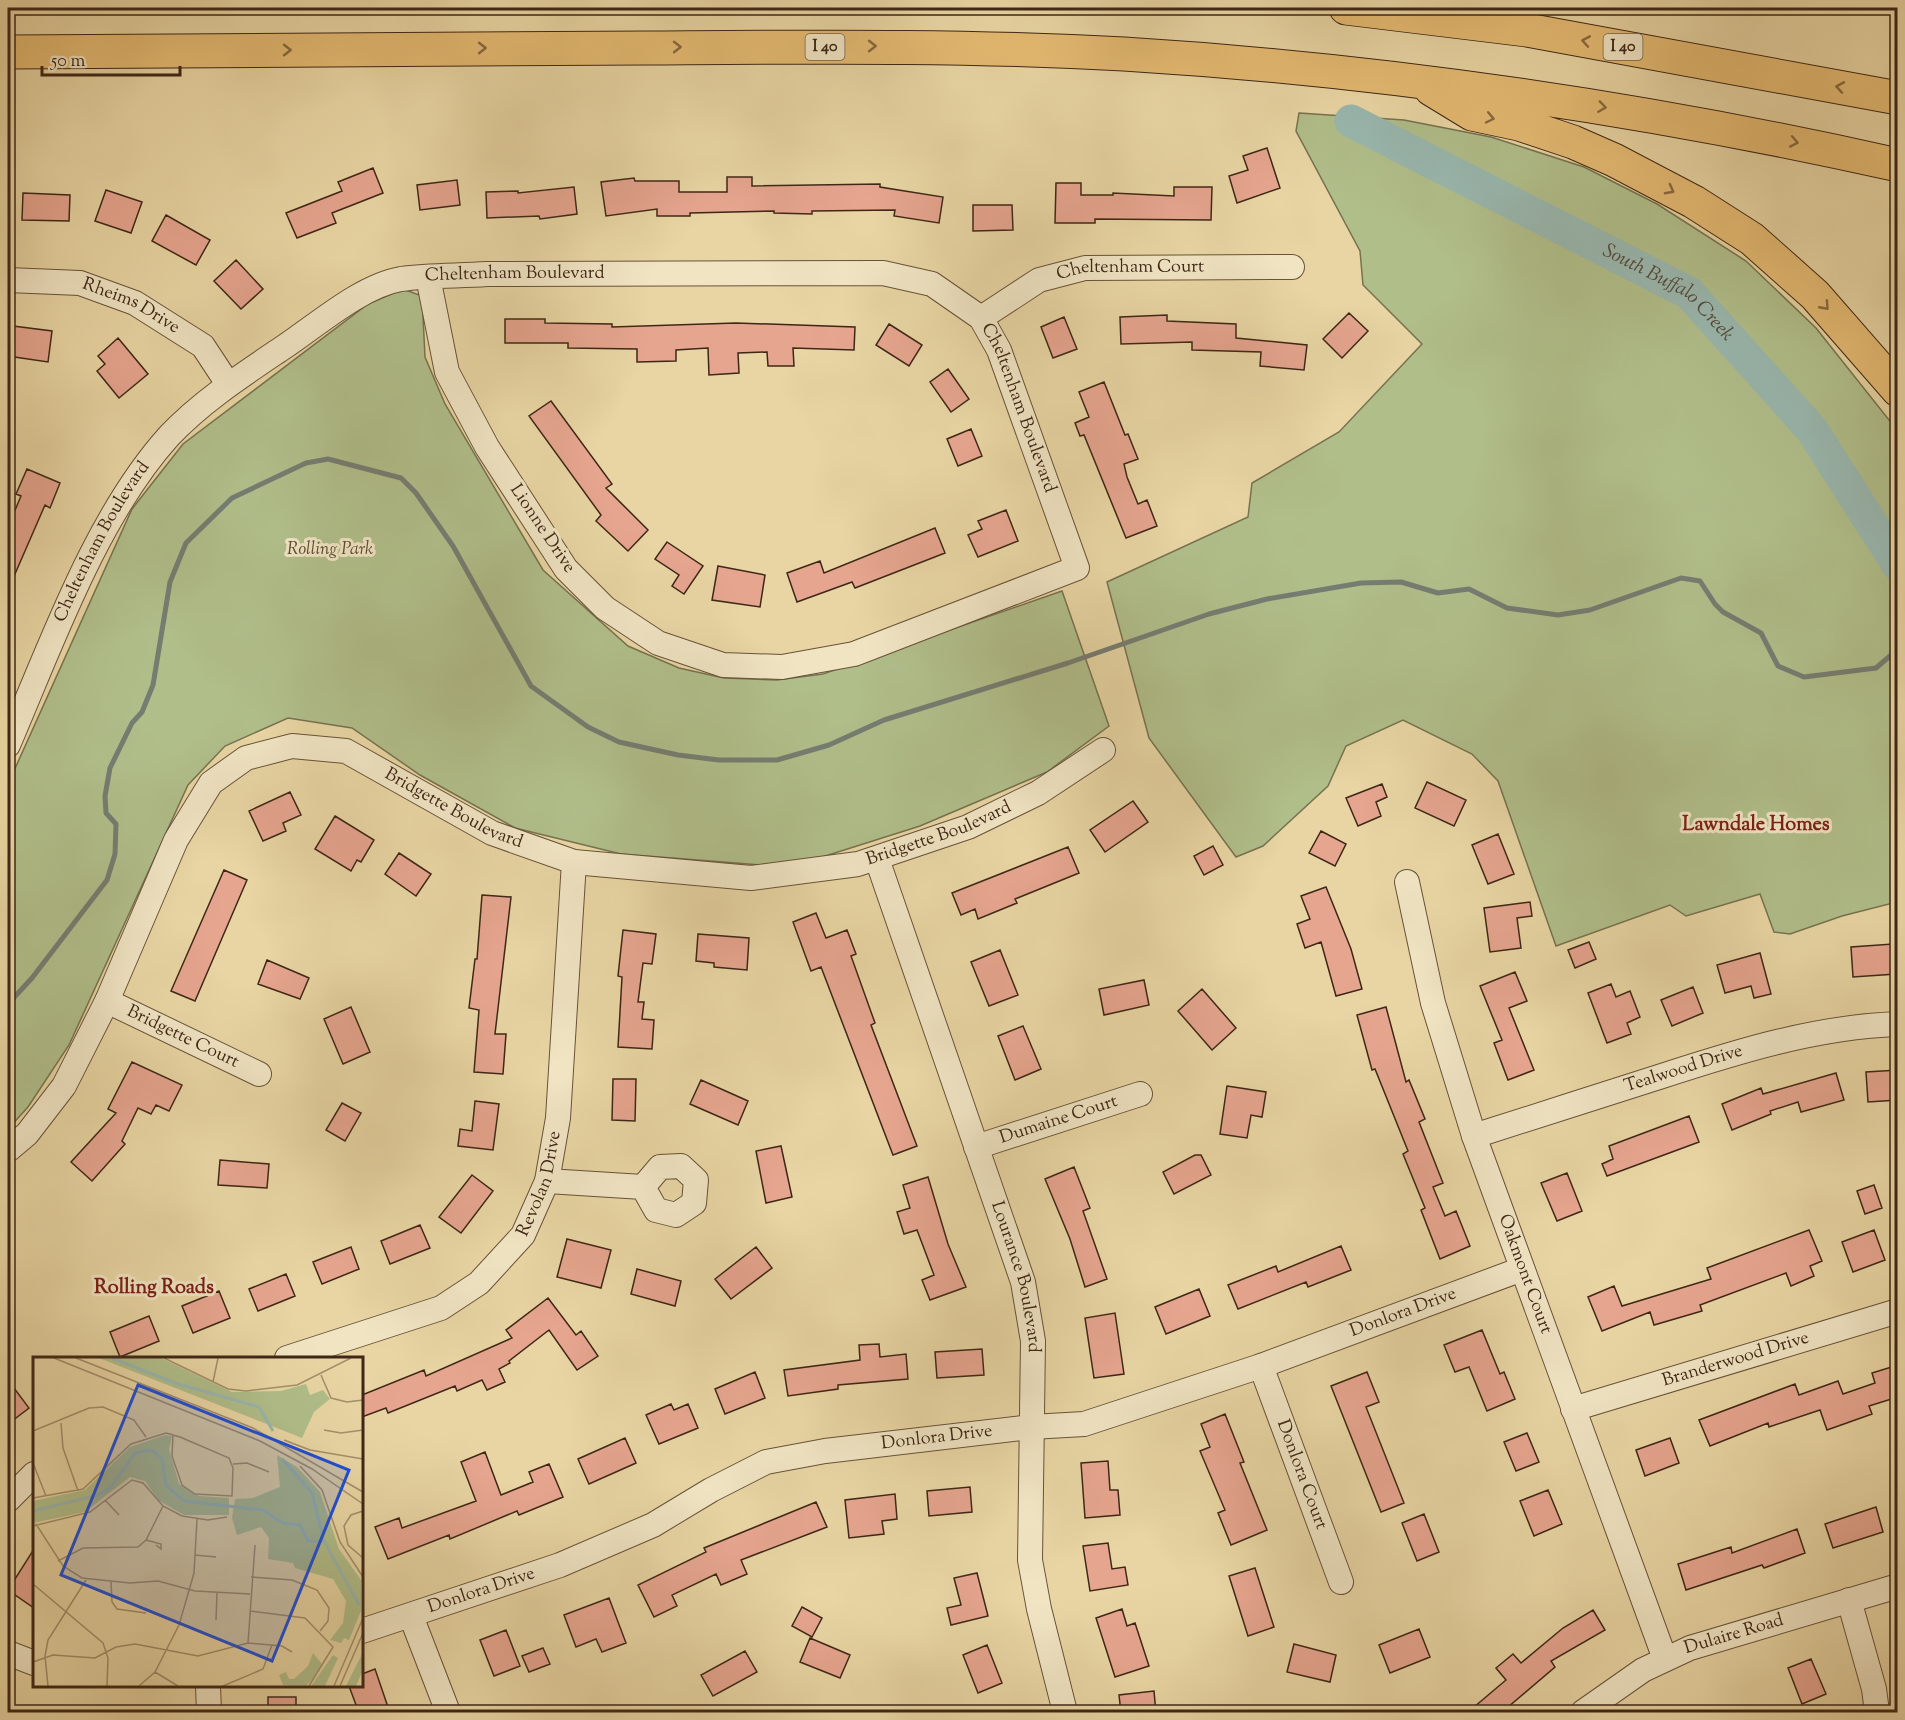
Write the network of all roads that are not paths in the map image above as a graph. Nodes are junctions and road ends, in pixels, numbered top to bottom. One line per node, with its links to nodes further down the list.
1 (1346, 8): 4 (highway, I 40, one-way to 1)
2 (8, 52): 3 (highway, I 40, one-way to 3)
3 (1419, 82): 5 (highway, I 40, one-way to 5); 11 (highway, one-way to 11)
4 (1898, 98)
5 (1898, 165)
6 (1292, 267): 9 (street, Cheltenham Court)
7 (428, 277): 9 (street, Cheltenham Boulevard); 10 (street, Cheltenham Boulevard); 12 (street, Lionne Drive)
8 (8, 280): 10 (street, Rheims Drive)
9 (981, 318): 12 (street, Cheltenham Boulevard)
10 (228, 384): 13 (street, Cheltenham Boulevard)
11 (1898, 390)
12 (1077, 568)
13 (8, 745)
14 (1103, 750): 15 (street, Bridgette Boulevard)
15 (878, 859): 16 (street, Bridgette Boulevard); 23 (street, Lourance Boulevard)
16 (574, 862): 18 (street, Bridgette Boulevard); 25 (street, Revolan Drive)
17 (1407, 882): 22 (street, Oakmont Court)
18 (107, 1001): 20 (street, Bridgette Court); 24 (street, Bridgette Boulevard)
19 (1898, 1024): 22 (street, Tealwood Drive)
20 (259, 1074)
21 (1140, 1094): 23 (street, Dumaine Court)
22 (1474, 1136): 27 (street, Oakmont Court)
23 (976, 1147): 32 (street, Lourance Boulevard)
24 (8, 1150)
25 (547, 1181): 26 (street); 29 (street, Revolan Drive)
26 (643, 1187)
27 (1522, 1269): 30 (street, Donlora Drive); 31 (street, Oakmont Court)
28 (1898, 1311): 31 (street, Branderwood Drive)
29 (293, 1357)
30 (1261, 1365): 32 (street, Donlora Drive); 35 (street, Donlora Court)
31 (1574, 1408): 41 (street, Oakmont Court)
32 (1031, 1427): 38 (street, Donlora Drive); 46 (street, Lourance Boulevard)
33 (33, 1475): 34 (street)
34 (8, 1500)
35 (1341, 1582)
36 (1898, 1586): 37 (street, Dulaire Road)
37 (1849, 1600): 41 (street, Dulaire Road); 48 (street)
38 (411, 1616): 39 (street, Donlora Drive); 45 (street)
39 (363, 1631)
40 (8, 1653): 42 (street)
41 (1665, 1659): 47 (street, Dulaire Road)
42 (33, 1664)
43 (208, 1687): 44 (street)
44 (209, 1713)
45 (448, 1713)
46 (1065, 1713)
47 (1583, 1713)
48 (1877, 1713)

